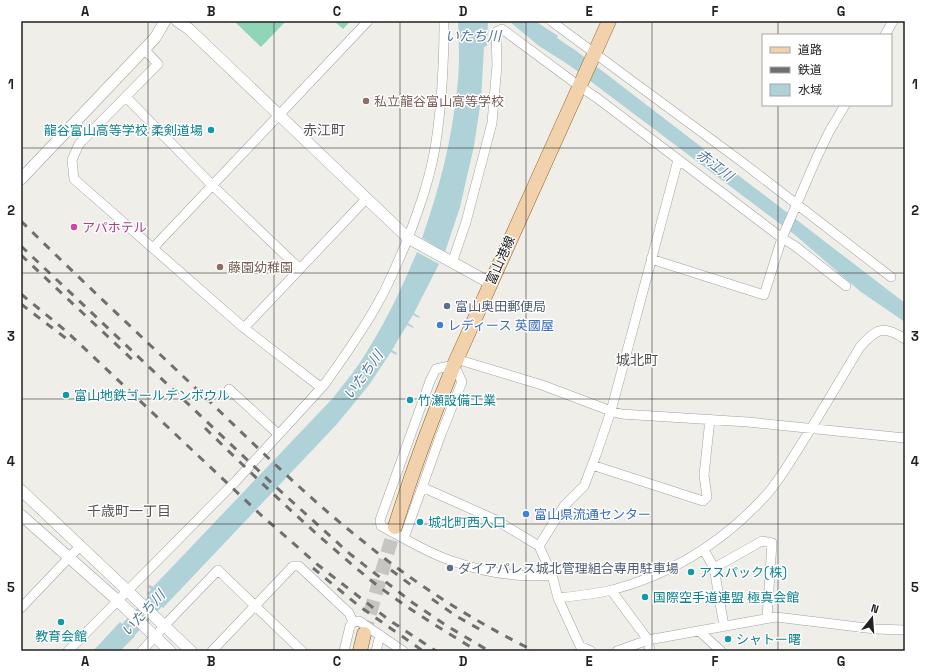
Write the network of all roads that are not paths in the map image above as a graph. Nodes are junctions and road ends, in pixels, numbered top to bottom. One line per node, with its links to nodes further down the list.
1 (165, 21): 9 (street)
2 (177, 21): 9 (street); 15 (street)
3 (368, 21): 15 (street)
4 (444, 21): 22 (street)
5 (551, 21): 11 (street)
6 (609, 21): 11 (main road, 富山港線)
7 (893, 21): 8 (street)
8 (886, 34)
9 (155, 38): 10 (street)
10 (144, 49): 13 (street); 17 (street)
11 (593, 55): 12 (main road, 富山港線); 20 (street)
12 (580, 83): 16 (street); 25 (street); 28 (main road, 富山港線)
13 (126, 97): 18 (street); 23 (street)
14 (844, 106): 20 (street)
15 (279, 114): 18 (street); 19 (street)
16 (678, 160): 21 (street); 24 (street)
17 (21, 179)
18 (213, 186): 23 (street); 26 (street)
19 (366, 199): 22 (street); 26 (street)
20 (795, 209): 21 (street); 27 (street)
21 (783, 236): 24 (street); 29 (street)
22 (412, 241): 25 (street); 33 (street)
23 (153, 248): 30 (street)
24 (651, 259): 35 (street)
25 (450, 262): 28 (street)
26 (300, 269): 30 (street)
27 (891, 277)
28 (490, 283): 32 (main road, 富山港線)
29 (846, 286)
30 (244, 328): 33 (street)
31 (905, 339): 37 (street)
32 (455, 362): 35 (street); 41 (street); 44 (main road, 富山港線); 45 (street)
33 (324, 385): 38 (street)
34 (229, 389): 38 (street)
35 (611, 411): 36 (street); 40 (street)
36 (710, 420): 37 (street); 40 (street)
37 (811, 429): 39 (street); 48 (street)
38 (278, 434): 53 (street)
39 (905, 438)
40 (592, 465): 47 (street)
41 (422, 487): 45 (street); 47 (street)
42 (22, 492): 46 (street)
43 (21, 515): 49 (street)
44 (395, 527)
45 (404, 538): 51 (street)
46 (80, 546): 49 (street); 53 (street)
47 (540, 546): 51 (street)
48 (704, 550): 50 (street); 52 (street)
49 (68, 558): 55 (street); 57 (street)
50 (714, 568): 58 (street); 61 (street)
51 (552, 576): 54 (street)
52 (612, 590): 54 (street); 67 (street)
53 (130, 594): 55 (street); 60 (street)
54 (558, 598): 78 (street)
55 (117, 600): 64 (street); 68 (street)
56 (255, 606): 59 (street); 60 (street); 72 (street); 73 (street)
57 (21, 608)
58 (767, 618): 61 (street); 62 (street)
59 (353, 622): 66 (street); 74 (street)
60 (162, 624): 64 (street); 71 (street)
61 (724, 626): 63 (street)
62 (905, 630)
63 (699, 631): 67 (street); 81 (street)
64 (152, 634): 69 (street); 70 (street)
65 (364, 634): 75 (main road)
66 (380, 635): 76 (street); 77 (street)
67 (648, 640): 79 (street); 80 (street)
68 (68, 651)
69 (142, 651)
70 (170, 651)
71 (191, 651)
72 (212, 651)
73 (302, 651)
74 (344, 651)
75 (360, 651)
76 (376, 651)
77 (403, 651)
78 (591, 651)
79 (617, 651)
80 (650, 651)
81 (721, 651)

